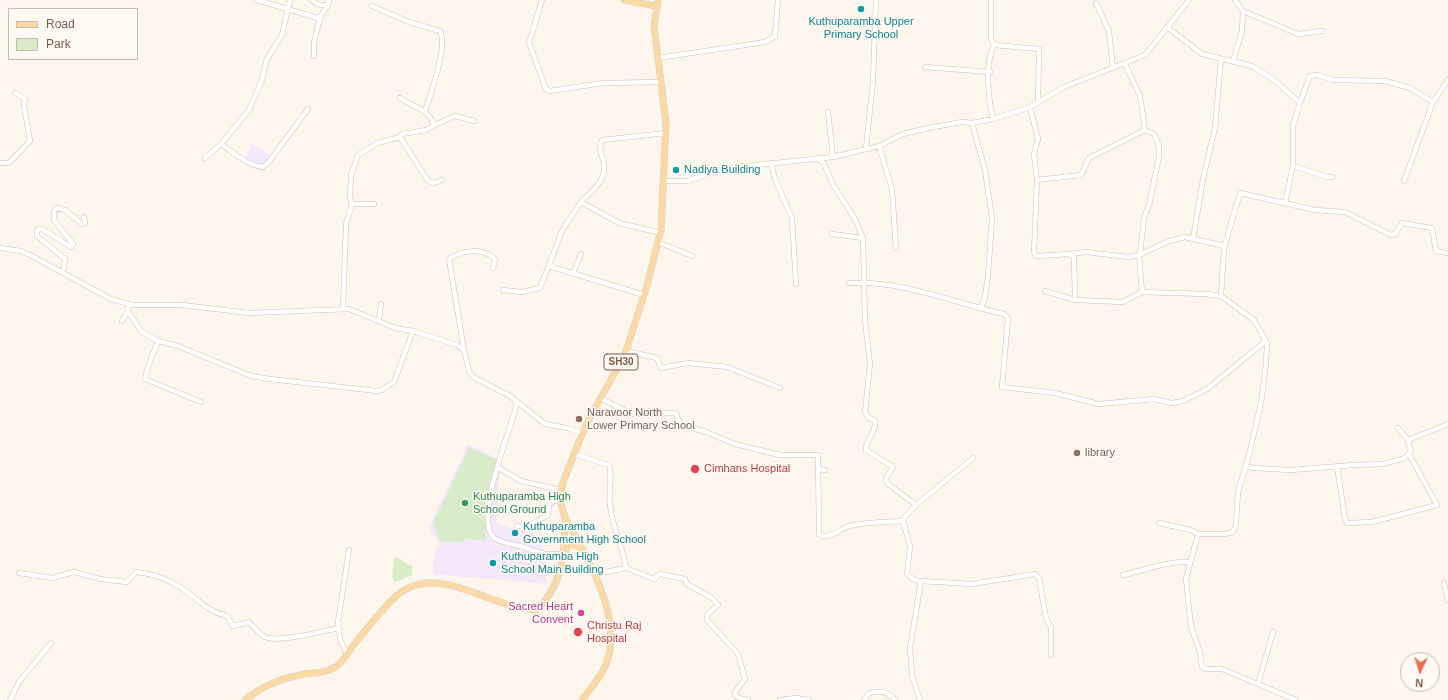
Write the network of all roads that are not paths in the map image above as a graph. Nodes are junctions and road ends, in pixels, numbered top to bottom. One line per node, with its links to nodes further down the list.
1 (257, 0): 16 (street)
2 (290, 0): 16 (street)
3 (312, 0): 14 (street)
4 (329, 0): 14 (street)
5 (542, 0): 31 (street)
6 (624, 0): 12 (main road)
7 (778, 0): 23 (street)
8 (876, 0): 50 (street)
9 (991, 0): 21 (street)
10 (1190, 0): 19 (street)
11 (1235, 0): 17 (street)
12 (657, 3): 23 (main road, SH30)
13 (1096, 4): 28 (street)
14 (327, 6): 18 (street)
15 (372, 6): 39 (street)
16 (288, 8): 18 (street); 48 (street)
17 (1243, 11): 20 (street); 25 (street)
18 (320, 18): 22 (street)
19 (1167, 27): 24 (street); 26 (street)
20 (1322, 31)
21 (994, 44): 29 (street); 35 (street)
22 (314, 56)
23 (658, 58): 31 (main road, SH30)
24 (1221, 59): 25 (street); 70 (street)
25 (1233, 61): 36 (street)
26 (1125, 64): 28 (street); 45 (street)
27 (925, 67): 29 (street)
28 (1113, 68): 35 (street)
29 (990, 72): 41 (street)
30 (1448, 80): 34 (street)
31 (661, 82): 46 (main road, SH30)
32 (15, 93): 54 (street)
33 (400, 98): 39 (street)
34 (1433, 102): 36 (street); 61 (street)
35 (1038, 103): 37 (street)
36 (1300, 103): 56 (street)
37 (1030, 106): 41 (street); 59 (street)
38 (308, 109): 48 (street)
39 (425, 111): 44 (street)
40 (828, 112): 51 (street)
41 (993, 118): 43 (street)
42 (474, 121): 44 (street)
43 (972, 123): 49 (street); 95 (street)
44 (437, 124): 47 (street)
45 (1145, 130): 59 (street); 77 (street)
46 (666, 133): 60 (main road, SH30); 62 (street)
47 (400, 137): 58 (street); 64 (street)
48 (221, 144): 52 (street)
49 (879, 146): 50 (street); 74 (street)
50 (866, 148): 51 (street)
51 (833, 157): 53 (street)
52 (205, 158)
53 (817, 158): 55 (street); 69 (street)
54 (0, 163)
55 (771, 163): 60 (street); 86 (street)
56 (1293, 166): 57 (street); 63 (street)
57 (1332, 177)
58 (442, 180)
59 (1037, 180): 76 (street)
60 (664, 181): 67 (main road, SH30)
61 (1404, 181)
62 (581, 202): 67 (street); 80 (street)
63 (1285, 203): 72 (street); 78 (street)
64 (352, 204): 65 (street); 96 (street)
65 (374, 204)
66 (84, 217): 82 (street)
67 (661, 234): 71 (main road, SH30)
68 (832, 234): 69 (street)
69 (863, 238): 84 (street)
70 (1193, 239): 72 (street); 77 (street)
71 (658, 242): 79 (street); 90 (main road, SH30)
72 (1225, 246): 91 (street)
73 (0, 248): 82 (street)
74 (896, 248)
75 (580, 254): 83 (street)
76 (1069, 254): 77 (street); 92 (street)
77 (1140, 254): 89 (street)
78 (1448, 254)
79 (692, 256)
80 (549, 266): 83 (street); 87 (street)
81 (493, 268): 103 (street)
82 (61, 272): 93 (street)
83 (573, 272): 90 (street)
84 (864, 282): 85 (street); 95 (street); 123 (street)
85 (849, 283)
86 (796, 284)
87 (503, 290)
88 (1045, 291): 92 (street)
89 (1142, 292): 91 (street); 92 (street)
90 (644, 295): 104 (main road, SH30)
91 (1222, 296): 102 (street)
92 (1075, 300)
93 (128, 304): 96 (street); 97 (street)
94 (381, 304): 98 (street)
95 (981, 308): 102 (street)
96 (343, 309): 98 (street)
97 (128, 311): 99 (street); 101 (street)
98 (379, 320): 100 (street)
99 (122, 321)
100 (413, 331): 101 (street); 103 (street)
101 (158, 341): 108 (street)
102 (1266, 341): 116 (street)
103 (464, 350): 107 (street)
104 (626, 351): 105 (street); 106 (main road, SH30)
105 (780, 388)
106 (600, 398): 111 (main road, SH30); 119 (street)
107 (515, 400): 111 (street); 118 (street)
108 (201, 402)
109 (1448, 424): 112 (street)
110 (1398, 428): 112 (street)
111 (583, 433): 113 (main road, SH30)
112 (1408, 440): 114 (street)
113 (574, 454): 121 (main road, SH30); 135 (street)
114 (1409, 454): 117 (street); 117 (street)
115 (973, 458): 123 (street)
116 (1246, 466): 117 (street); 128 (street)
117 (1337, 466)
118 (497, 467): 121 (street); 133 (street)
119 (818, 469): 120 (street); 125 (street)
120 (825, 470)
121 (561, 490): 122 (main road, SH30)
122 (561, 498): 124 (main road, SH30); 127 (street)
123 (916, 505): 125 (street)
124 (565, 520): 129 (main road, SH30); 130 (main road)
125 (903, 521): 139 (street)
126 (1159, 523): 128 (street)
127 (517, 526)
128 (1198, 534): 134 (street)
129 (577, 540): 130 (main road); 131 (main road, SH30)
130 (565, 543): 133 (main road)
131 (582, 548): 133 (main road); 137 (main road, SH30)
132 (349, 550): 142 (street)
133 (564, 553): 145 (main road)
134 (1190, 562): 138 (street); 147 (street)
135 (626, 568): 137 (street); 151 (street)
136 (19, 573): 142 (street)
137 (594, 574): 150 (main road, SH30)
138 (1123, 574)
139 (922, 581): 146 (street); 156 (street)
140 (1444, 583): 141 (street)
141 (1448, 600)
142 (339, 628): 145 (street)
143 (1273, 632): 147 (street)
144 (51, 643): 148 (street)
145 (347, 654): 149 (main road)
146 (1051, 655)
147 (1258, 684): 157 (street)
148 (10, 700)
149 (245, 700)
150 (582, 700)
151 (748, 700)
152 (780, 700): 153 (street)
153 (809, 700)
154 (864, 700): 155 (street)
155 (896, 700)
156 (920, 700)
157 (1296, 700)

